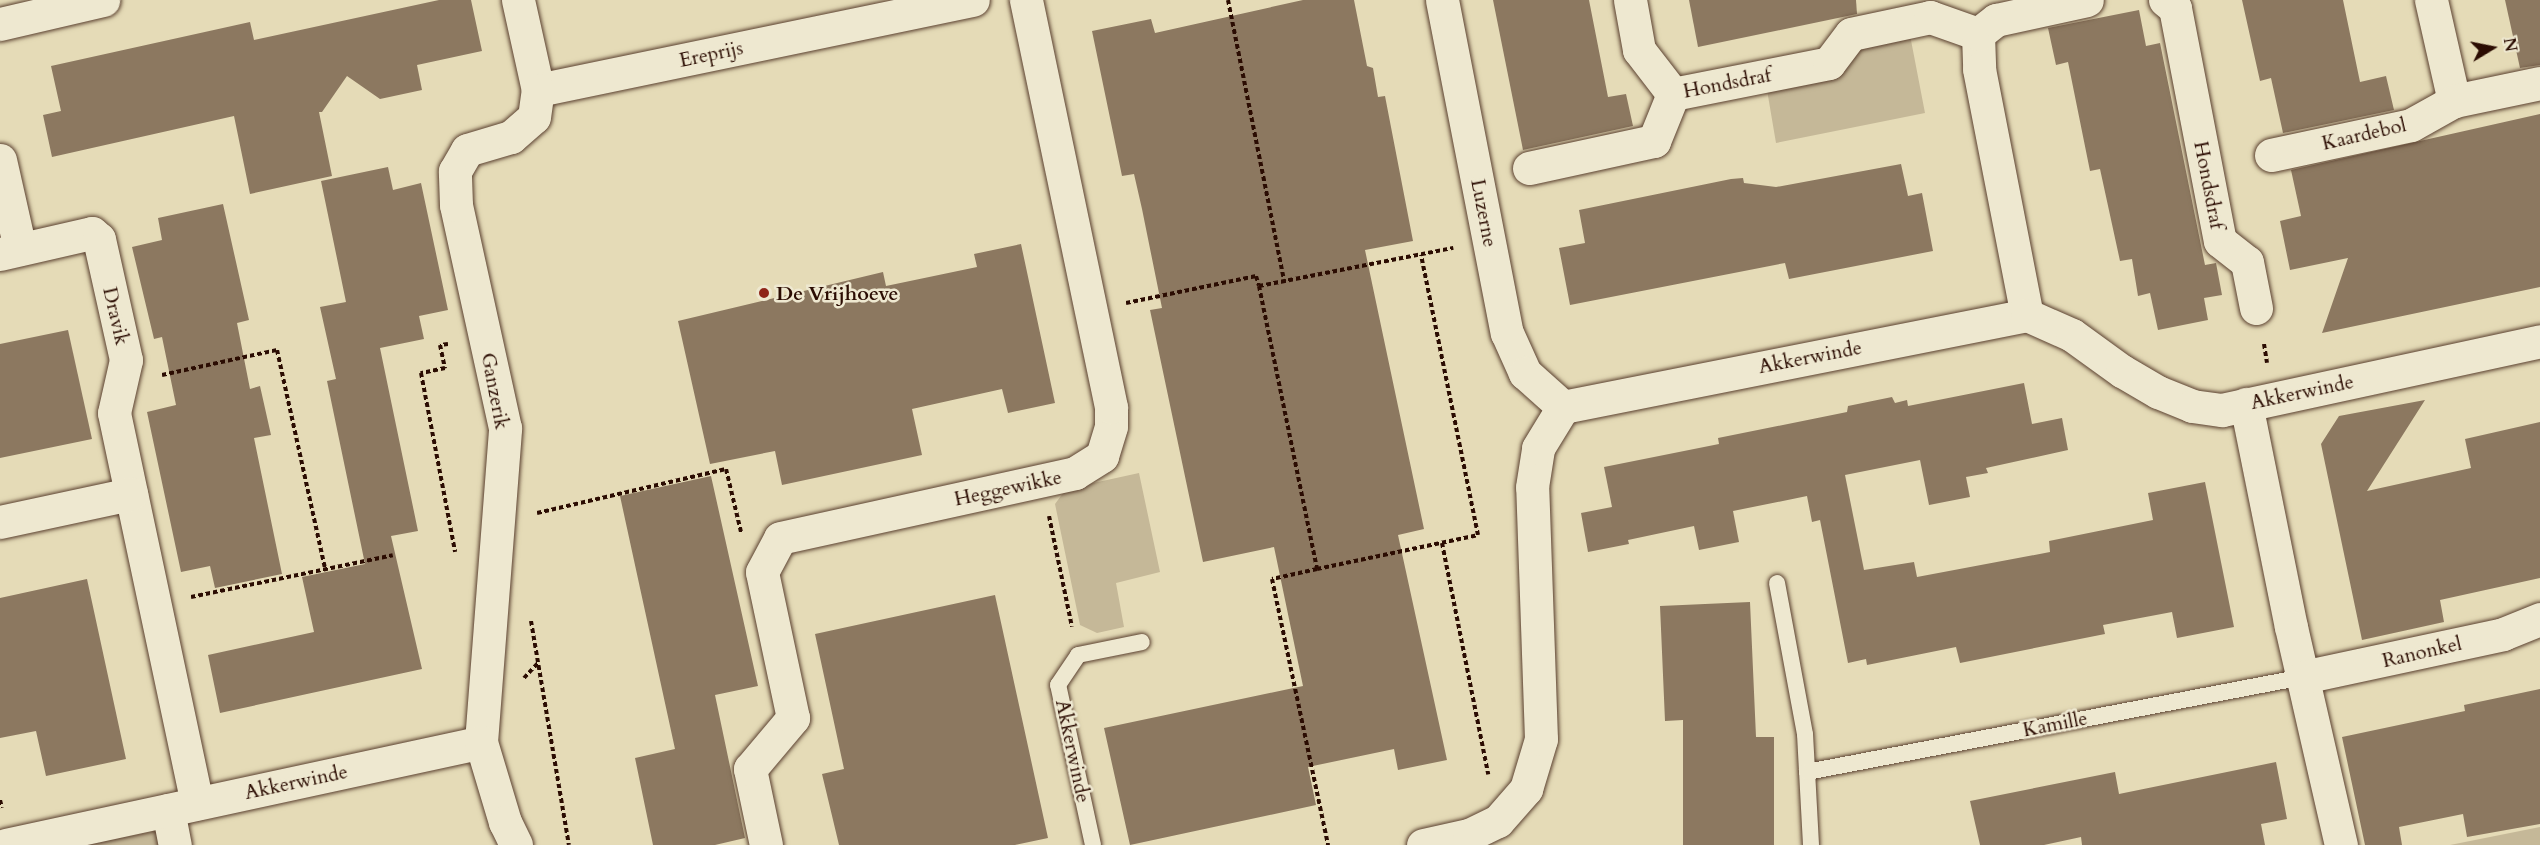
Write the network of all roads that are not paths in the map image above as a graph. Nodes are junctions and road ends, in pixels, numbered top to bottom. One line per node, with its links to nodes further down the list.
1 (103, 0): 10 (street)
2 (518, 0): 13 (street)
3 (974, 0): 13 (street, Ereprijs)
4 (1026, 0): 37 (street, Heggewikke)
5 (1442, 0): 24 (street, Luzerne)
6 (1630, 0): 14 (street, Hondsdraf)
7 (2087, 0): 11 (street)
8 (2164, 0): 20 (street, Hondsdraf)
9 (2431, 0): 15 (street)
10 (0, 24)
11 (1978, 34): 14 (street, Hondsdraf); 21 (street)
12 (2540, 83): 15 (street, Kaardebol)
13 (538, 90): 31 (street, Ganzerik)
14 (1673, 94): 18 (street, Hondsdraf)
15 (2454, 101): 16 (street, Kaardebol)
16 (2271, 155)
17 (0, 160): 19 (street)
18 (1529, 168)
19 (10, 252): 25 (street, Dravik)
20 (2256, 308)
21 (2027, 315): 23 (street, Akkerwinde); 24 (street, Akkerwinde)
22 (2540, 340): 23 (street, Akkerwinde)
23 (2260, 401): 30 (street)
24 (1563, 407): 39 (street)
25 (131, 494): 26 (street); 33 (street, Dravik)
26 (0, 522)
27 (1777, 583): 32 (lane)
28 (2540, 619): 30 (street, Ranonkel)
29 (1142, 642): 38 (lane, Akkerwinde)
30 (2303, 677): 32 (lane, Kamille); 41 (street)
31 (481, 742): 33 (street, Akkerwinde); 36 (street)
32 (1807, 772): 40 (lane)
33 (182, 807): 34 (street, Akkerwinde); 35 (street, Dravik)
34 (6, 845)
35 (175, 845)
36 (516, 845)
37 (766, 845)
38 (1094, 845)
39 (1423, 845)
40 (1810, 845)
41 (2341, 845)

